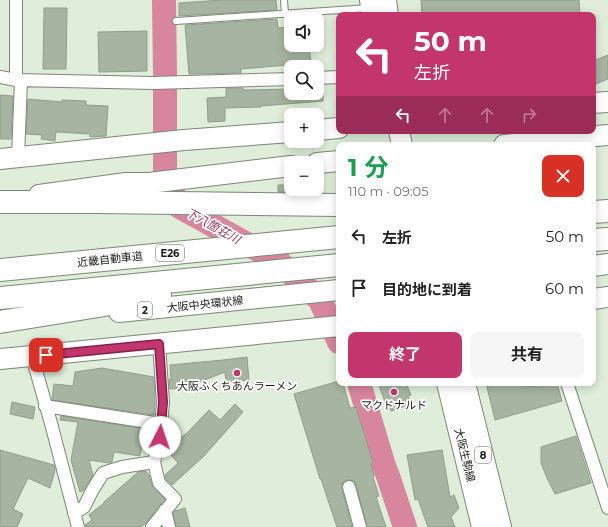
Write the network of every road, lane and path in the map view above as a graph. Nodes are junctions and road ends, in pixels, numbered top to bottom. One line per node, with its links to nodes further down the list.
1 (16, 0): 12 (street)
2 (284, 0): 4 (lane)
3 (377, 7): 5 (lane)
4 (285, 12)
5 (311, 12)
6 (284, 14): 7 (lane)
7 (176, 21)
8 (0, 77): 12 (street)
9 (336, 77): 10 (street)
10 (324, 78)
11 (284, 79): 12 (street)
12 (18, 80): 20 (street)
13 (608, 102): 14 (main road)
14 (596, 103)
15 (336, 128): 16 (main road)
16 (324, 129)
17 (284, 133): 20 (main road)
18 (608, 135): 19 (main road)
19 (533, 142)
20 (9, 158)
21 (336, 161): 22 (main road)
22 (324, 162)
23 (284, 167): 24 (main road)
24 (0, 201): 27 (highway)
25 (608, 201): 26 (highway)
26 (596, 202)
27 (336, 206)
28 (608, 211): 29 (highway)
29 (596, 212)
30 (336, 237): 36 (highway, 近畿自動車道 / E26)
31 (608, 239): 32 (highway)
32 (596, 240)
33 (608, 264): 35 (main road)
34 (336, 265): 37 (highway)
35 (596, 266)
36 (0, 270)
37 (272, 272): 40 (highway); 42 (highway)
38 (336, 290): 42 (main road, 大阪中央環状線 / 2)
39 (608, 297): 41 (main road)
40 (0, 298)
41 (596, 299)
42 (0, 323)
43 (333, 327): 44 (main road)
44 (159, 344): 45 (main road); 51 (street)
45 (32, 356): 46 (main road); 50 (street)
46 (0, 359)
47 (448, 386): 61 (main road, 大阪生駒線 / 8)
48 (466, 386): 62 (main road, 大阪生駒線 / 8)
49 (568, 386): 54 (street)
50 (45, 406): 51 (street); 56 (street)
51 (161, 424): 52 (street)
52 (154, 462): 55 (street); 56 (street)
53 (349, 487): 60 (street)
54 (608, 508)
55 (165, 510): 58 (street); 59 (street)
56 (74, 513): 57 (street)
57 (77, 527)
58 (152, 527)
59 (169, 527)
60 (360, 527)
61 (482, 527)
62 (501, 527)

